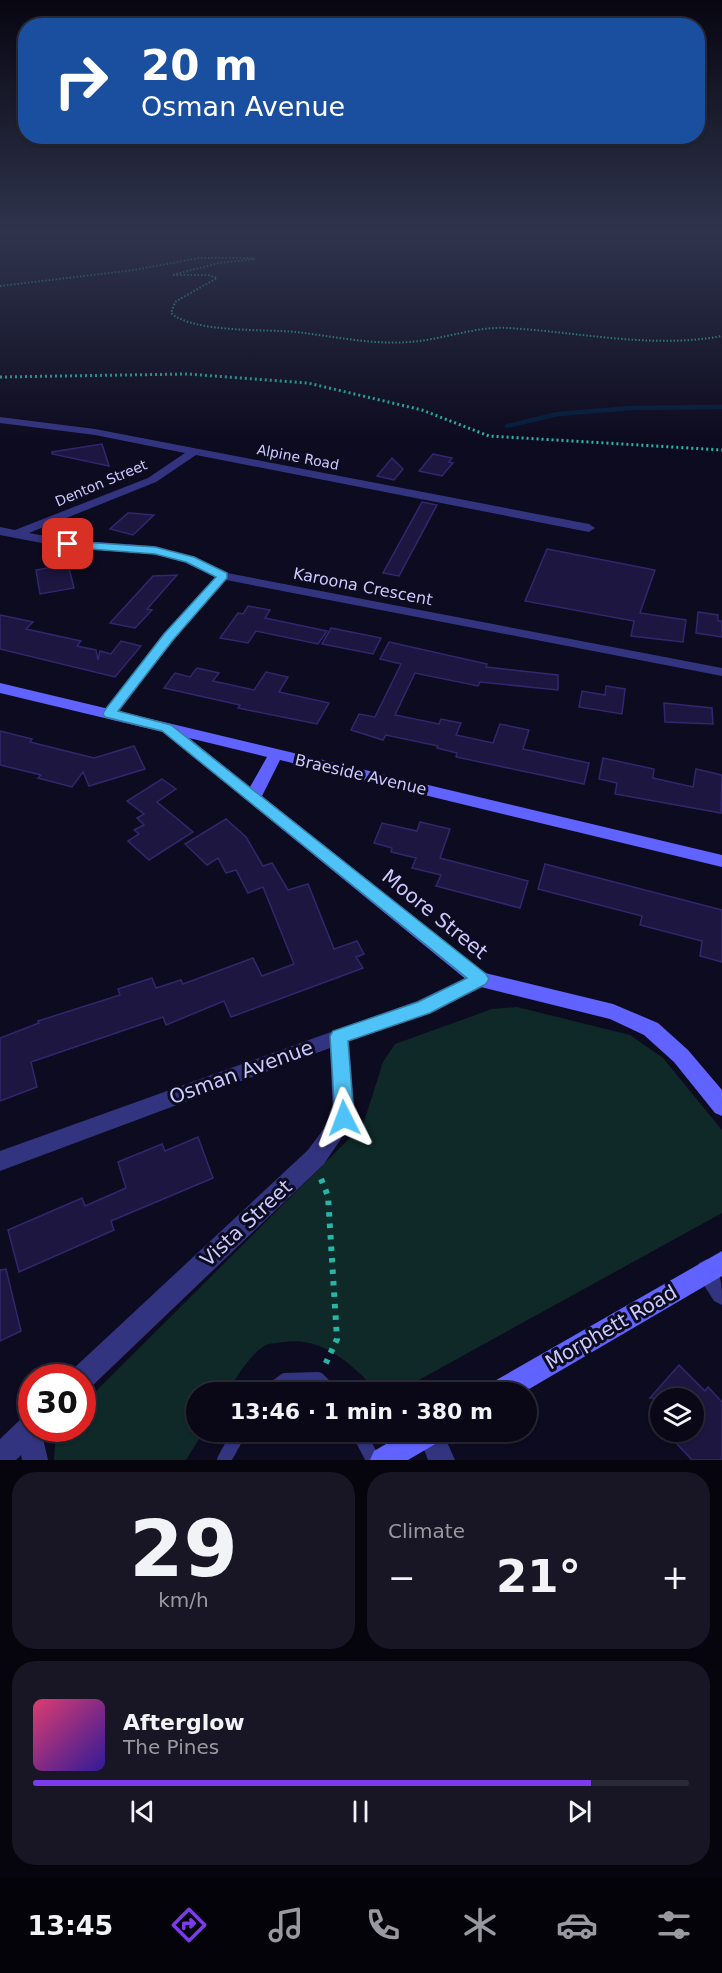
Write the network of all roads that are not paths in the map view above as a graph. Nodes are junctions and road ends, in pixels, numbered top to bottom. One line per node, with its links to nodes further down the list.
1 (0, 420): 2 (street, Alpine Road)
2 (193, 452): 3 (street, Alpine Road); 5 (street, Denton Street)
3 (589, 528)
4 (0, 531): 5 (street, Karoona Crescent)
5 (16, 534): 6 (street, Karoona Crescent)
6 (223, 576): 7 (street, Karoona Crescent); 9 (street)
7 (722, 672)
8 (0, 687): 9 (street, Braeside Avenue)
9 (110, 714): 10 (street, Braeside Avenue)
10 (166, 728): 11 (street, Braeside Avenue); 12 (street, Moore Street)
11 (276, 754): 12 (street); 13 (street, Braeside Avenue)
12 (253, 797): 14 (street, Moore Street)
13 (722, 861)
14 (480, 979): 15 (street, Osman Avenue); 16 (street, Moore Street)
15 (339, 1036): 17 (street, Osman Avenue); 20 (street, Vista Street)
16 (722, 1106)
17 (0, 1161)
18 (714, 1267): 19 (street); 23 (street, Morphett Road)
19 (722, 1293)
20 (96, 1365)
21 (282, 1382): 22 (lane)
22 (321, 1382)
23 (517, 1382)
24 (18, 1440): 30 (street)
25 (32, 1442): 31 (street)
26 (234, 1442): 32 (lane)
27 (364, 1442): 33 (lane)
28 (414, 1442): 34 (street)
29 (435, 1442): 35 (street)
30 (0, 1457)
31 (35, 1460)
32 (224, 1460)
33 (373, 1460)
34 (383, 1460)
35 (442, 1460)

